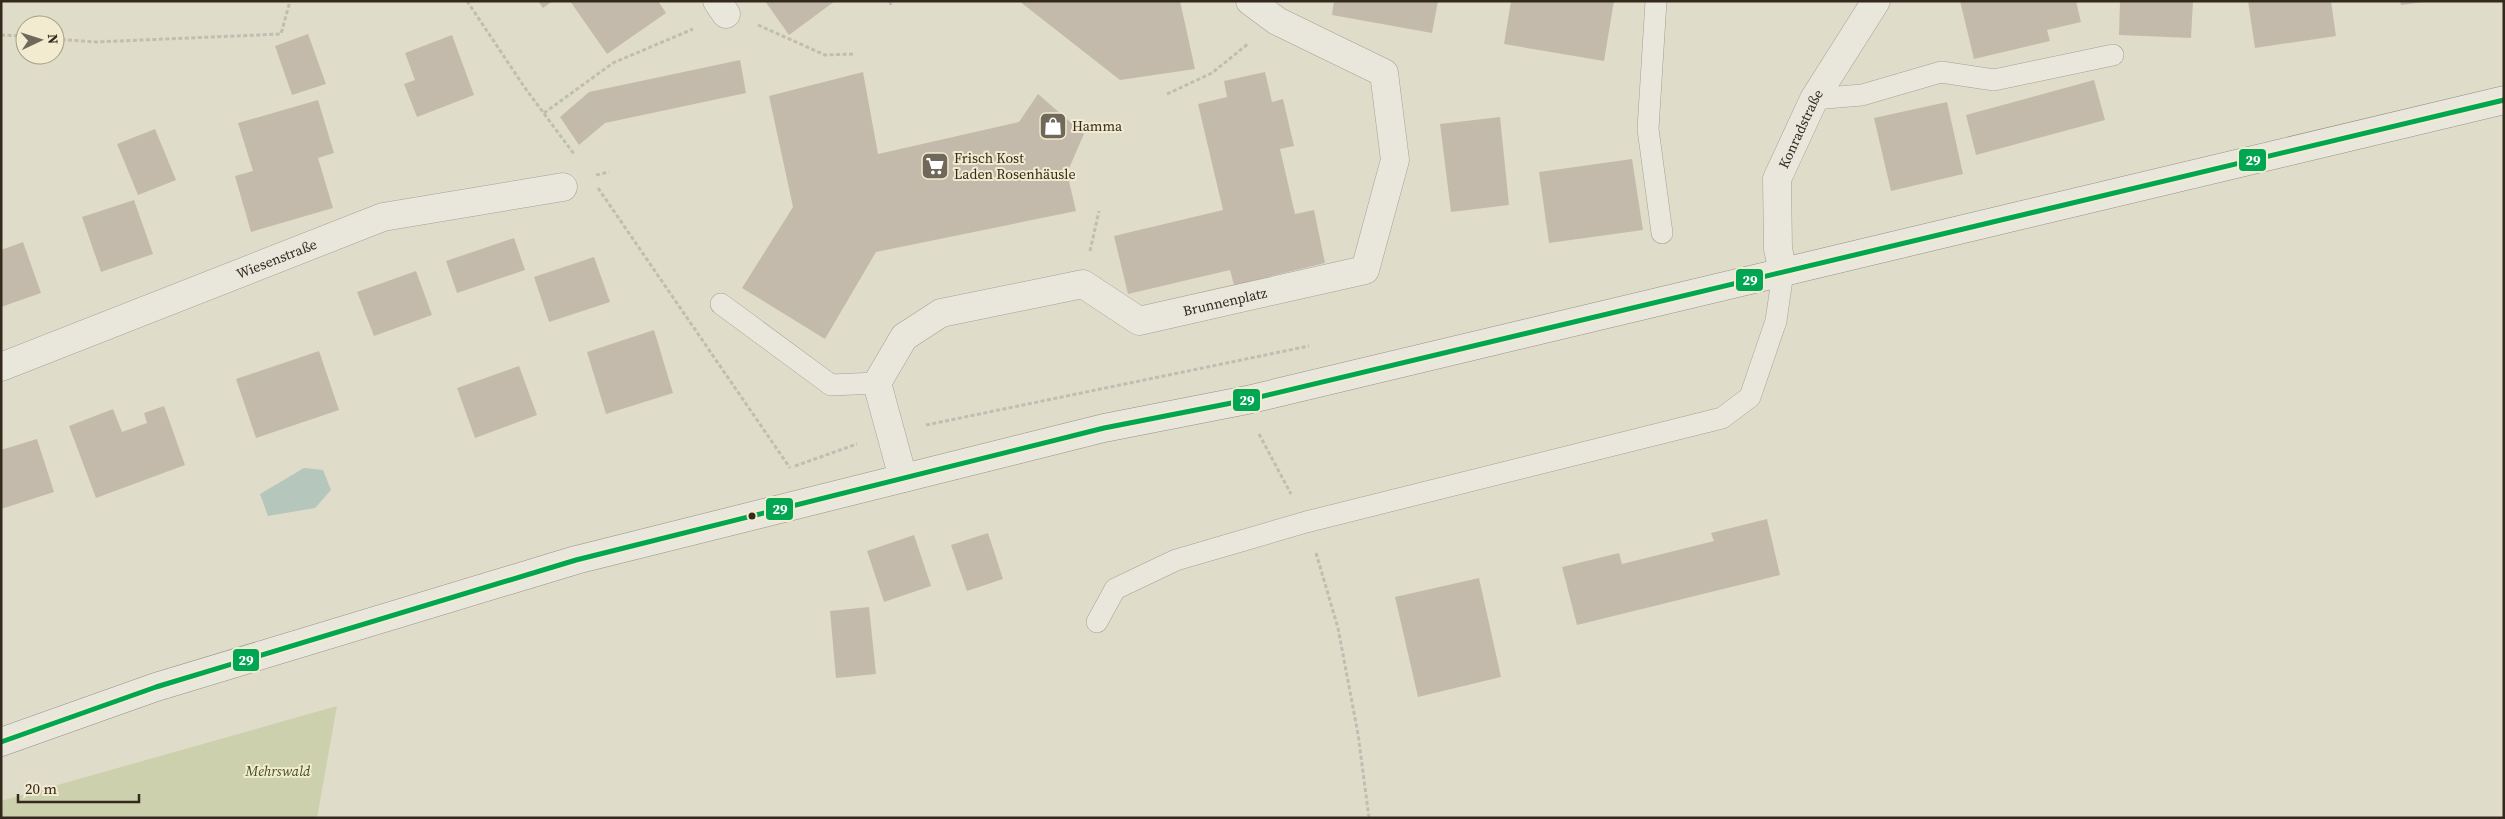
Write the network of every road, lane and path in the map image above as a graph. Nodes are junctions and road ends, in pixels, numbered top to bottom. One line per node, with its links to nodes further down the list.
1 (290, 1): 12 (path)
2 (467, 1): 18 (path)
3 (890, 1): 7 (path)
4 (1250, 1): 9 (main road, Brunnenplatz)
5 (1656, 1): 25 (lane)
6 (1876, 1): 16 (main road, Konradstraße)
7 (890, 6)
8 (722, 8): 13 (path); 18 (path)
9 (1277, 21): 15 (path); 27 (main road, Brunnenplatz)
10 (1, 35): 11 (path)
11 (15, 36)
12 (65, 40)
13 (853, 54)
14 (2114, 55): 16 (lane)
15 (1166, 94)
16 (1814, 99): 26 (main road, Konradstraße)
17 (2504, 100): 26 (main road)
18 (544, 113): 19 (path)
19 (579, 161)
20 (609, 172): 21 (path)
21 (591, 177)
22 (596, 185): 33 (path)
23 (562, 186): 29 (main road, Wiesenstraße)
24 (1099, 211): 27 (path)
25 (1662, 233)
26 (1783, 272): 31 (main road); 35 (lane)
27 (1083, 284): 30 (main road)
28 (721, 304): 30 (lane)
29 (1, 367)
30 (877, 383): 32 (main road)
31 (1247, 400): 32 (path); 34 (main road); 35 (path)
32 (891, 432): 34 (main road)
33 (790, 468)
34 (903, 478): 37 (main road)
35 (1306, 522): 36 (lane); 38 (path)
36 (1097, 622)
37 (1, 742)
38 (1370, 818)

